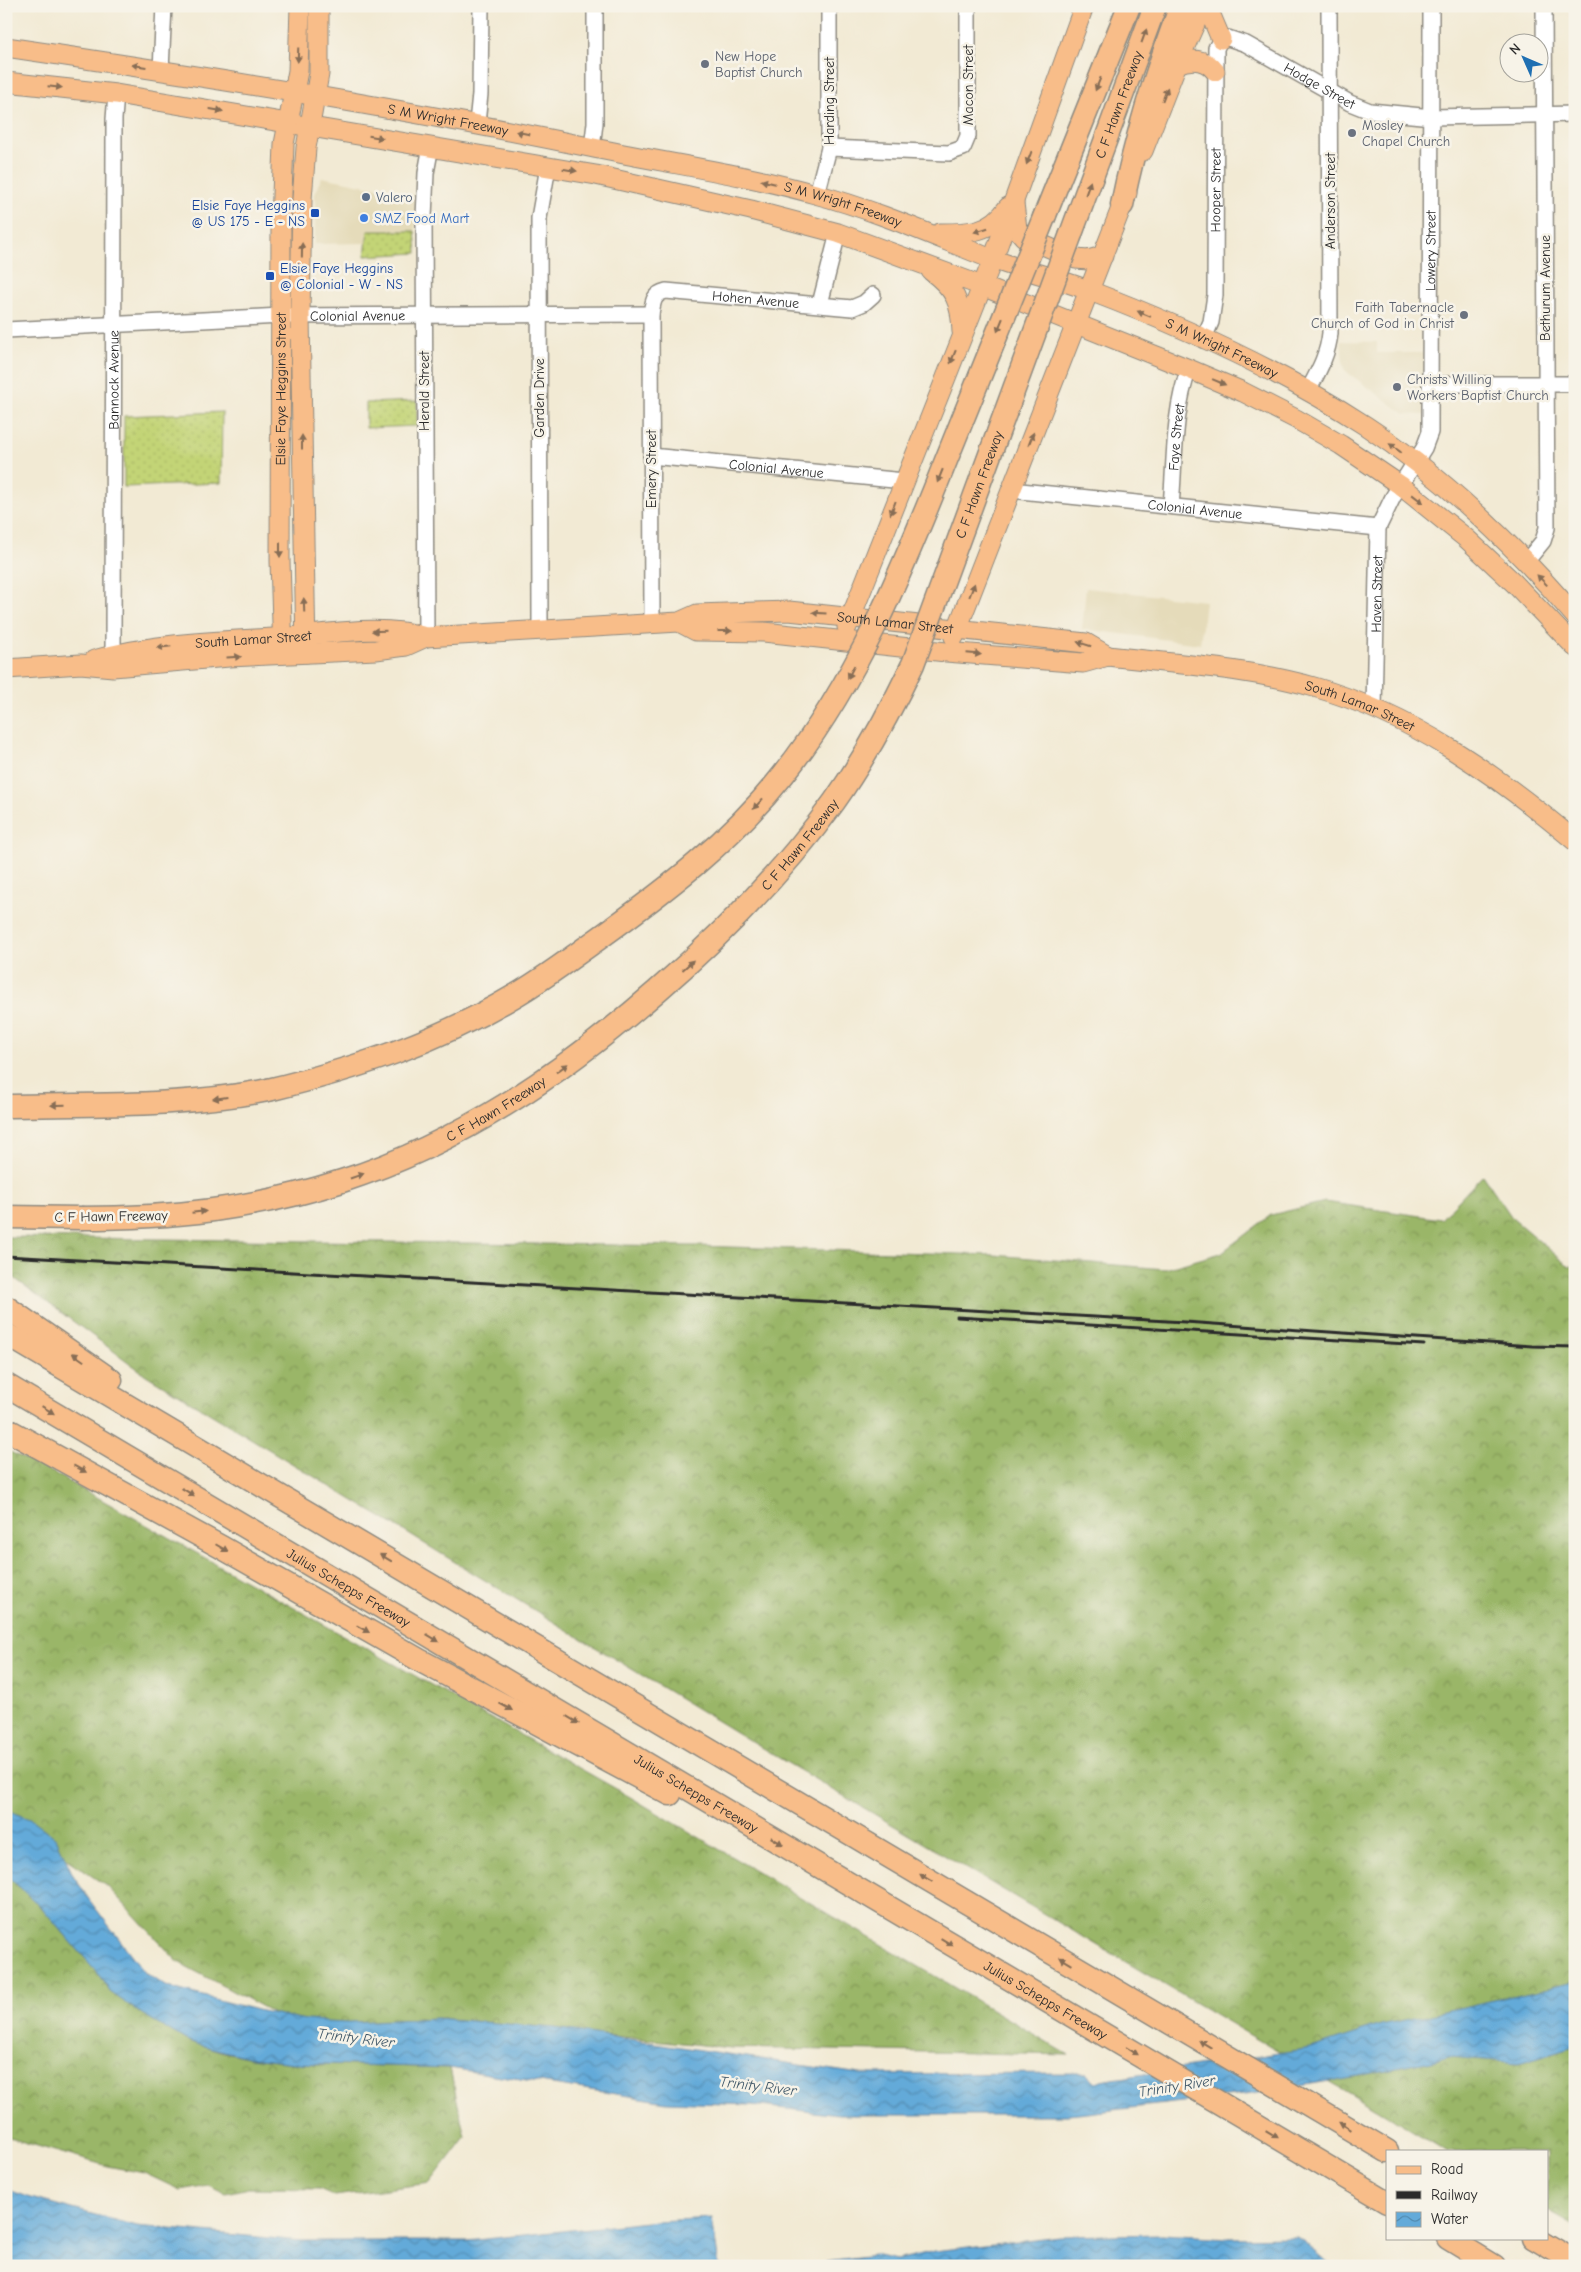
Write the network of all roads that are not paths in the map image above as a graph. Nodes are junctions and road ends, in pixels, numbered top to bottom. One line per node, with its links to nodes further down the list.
1 (164, 6): 19 (street)
2 (300, 6): 23 (main road, Elsie Faye Heggins Street, one-way to 23)
3 (319, 6): 25 (main road, Elsie Faye Heggins Street)
4 (481, 6): 30 (street)
5 (595, 6): 33 (street)
6 (829, 6): 34 (street, Harding Street)
7 (968, 6): 34 (street, Macon Street)
8 (1084, 6): 37 (main road, one-way to 37)
9 (1129, 6): 90 (highway, C F Hawn Freeway, one-way to 90, bridge)
10 (1155, 6): 91 (highway, C F Hawn Freeway, one-way to 10, bridge)
11 (1181, 6): 38 (highway)
12 (1203, 6): 18 (main road)
13 (1329, 6): 22 (street, Anderson Street)
14 (1431, 6): 28 (street, Lowery Street)
15 (1544, 6): 26 (street, Bethurum Avenue)
16 (1218, 27): 20 (street, Hooper Street); 22 (street, Hodge Street)
17 (6, 47): 19 (main road, S M Wright Freeway, one-way to 17)
18 (1177, 64): 20 (main road); 38 (main road, one-way to 18)
19 (162, 70): 23 (main road, S M Wright Freeway)
20 (1215, 71): 57 (street, Hooper Street)
21 (6, 82): 24 (main road, S M Wright Freeway, one-way to 24)
22 (1329, 91): 28 (street, Hodge Street); 62 (street, Anderson Street)
23 (293, 92): 25 (main road, S M Wright Freeway); 29 (main road, Elsie Faye Heggins Street)
24 (116, 94): 29 (main road, S M Wright Freeway, one-way to 29); 53 (street, Bannock Avenue)
25 (315, 95): 30 (main road, S M Wright Freeway); 31 (main road, Elsie Faye Heggins Street)
26 (1545, 114): 27 (street, Hodge Street); 28 (street, Hodge Street); 60 (street, Bethurum Avenue)
27 (1575, 114)
28 (1432, 116): 59 (street, Lowery Street)
29 (288, 122): 31 (main road, S M Wright Freeway); 50 (main road, Elsie Faye Heggins Street)
30 (478, 123): 33 (main road, S M Wright Freeway, one-way to 30)
31 (309, 126): 32 (main road, S M Wright Freeway, one-way to 32); 51 (main road, Elsie Faye Heggins Street, one-way to 31)
32 (431, 146): 35 (main road, S M Wright Freeway); 52 (street, Herald Street)
33 (592, 148): 36 (main road, S M Wright Freeway, one-way to 33)
34 (829, 148): 36 (street, Harding Street)
35 (548, 167): 39 (main road, S M Wright Freeway, one-way to 39); 49 (street, Garden Drive)
36 (818, 194): 40 (main road, S M Wright Freeway)
37 (1014, 197): 40 (main road, one-way to 40); 41 (main road); 42 (main road)
38 (1122, 205): 41 (main road)
39 (838, 233): 43 (main road, S M Wright Freeway); 47 (street)
40 (932, 234): 42 (main road, S M Wright Freeway)
41 (1103, 256): 45 (main road)
42 (993, 259): 44 (main road); 45 (main road, S M Wright Freeway)
43 (920, 262): 44 (main road, S M Wright Freeway); 56 (main road)
44 (982, 286): 54 (main road, S M Wright Freeway); 56 (main road)
45 (1089, 290): 54 (main road); 57 (main road, S M Wright Freeway, one-way to 45)
46 (874, 295): 47 (street, Hohen Avenue)
47 (820, 304): 48 (street, Hohen Avenue)
48 (651, 314): 49 (street, Colonial Avenue); 63 (street, Emery Street)
49 (539, 315): 52 (street, Colonial Avenue); 78 (street, Garden Drive)
50 (281, 316): 51 (street, Colonial Avenue); 53 (street, Colonial Avenue); 65 (main road, Elsie Faye Heggins Street)
51 (300, 316): 52 (street, Colonial Avenue); 66 (main road, Elsie Faye Heggins Street, one-way to 51)
52 (424, 317): 79 (street, Herald Street)
53 (114, 324): 55 (street, Colonial Avenue); 86 (street, Bannock Avenue)
54 (1076, 324): 58 (main road, S M Wright Freeway); 69 (main road, one-way to 54)
55 (6, 330)
56 (962, 335): 67 (main road, one-way to 67)
57 (1203, 340): 62 (main road, S M Wright Freeway)
58 (1189, 369): 68 (main road, S M Wright Freeway, one-way to 68); 70 (street, Faye Street)
59 (1432, 384): 60 (street); 64 (street, Lowery Street)
60 (1546, 384): 61 (street); 72 (street, Bethurum Avenue)
61 (1575, 384)
62 (1308, 391): 64 (main road, S M Wright Freeway, one-way to 62)
63 (650, 456): 67 (street, Colonial Avenue); 76 (street, Emery Street)
64 (1415, 462): 68 (street, Lowery Street); 72 (main road, S M Wright Freeway)
65 (280, 479): 66 (main road); 82 (main road, Elsie Faye Heggins Street, one-way to 82)
66 (302, 479): 81 (main road, Elsie Faye Heggins Street, one-way to 66)
67 (904, 481): 73 (main road, one-way to 73)
68 (1400, 485): 71 (street, Haven Street); 83 (main road, S M Wright Freeway, one-way to 83)
69 (1011, 490): 70 (street, Colonial Avenue); 77 (main road, one-way to 69)
70 (1171, 506): 71 (street, Colonial Avenue)
71 (1378, 528): 88 (street, Haven Street)
72 (1525, 563): 74 (main road, S M Wright Freeway, one-way to 72)
73 (851, 616): 75 (main road, South Lamar Street, one-way to 75); 77 (main road, South Lamar Street); 80 (main road)
74 (1575, 616)
75 (679, 622): 76 (main road, South Lamar Street); 80 (main road, South Lamar Street, one-way to 80)
76 (652, 623): 78 (main road, South Lamar Street)
77 (958, 628): 84 (main road); 85 (main road, South Lamar Street, one-way to 77)
78 (540, 630): 79 (main road, South Lamar Street)
79 (426, 637): 81 (main road, South Lamar Street)
80 (842, 640): 84 (main road, South Lamar Street)
81 (305, 644): 82 (main road, South Lamar Street)
82 (283, 646): 86 (main road, South Lamar Street)
83 (1575, 648)
84 (948, 652): 85 (main road, South Lamar Street, one-way to 85)
85 (1108, 656): 88 (main road, South Lamar Street)
86 (113, 661): 87 (main road, South Lamar Street)
87 (6, 669)
88 (1374, 708): 89 (main road, South Lamar Street)
89 (1575, 842)
90 (6, 1106)
91 (6, 1217)
92 (6, 1307): 96 (highway, one-way to 92)
93 (6, 1334): 96 (highway)
94 (6, 1385): 97 (highway, Julius Schepps Freeway, one-way to 97)
95 (6, 1429): 97 (highway, one-way to 97)
96 (246, 1476): 98 (highway, one-way to 96)
97 (735, 1816): 99 (highway, Julius Schepps Freeway, one-way to 99)
98 (1386, 2150)
99 (1386, 2201)
100 (1451, 2240): 103 (highway)
101 (1537, 2240): 102 (highway)
102 (1575, 2262)
103 (1494, 2266)

